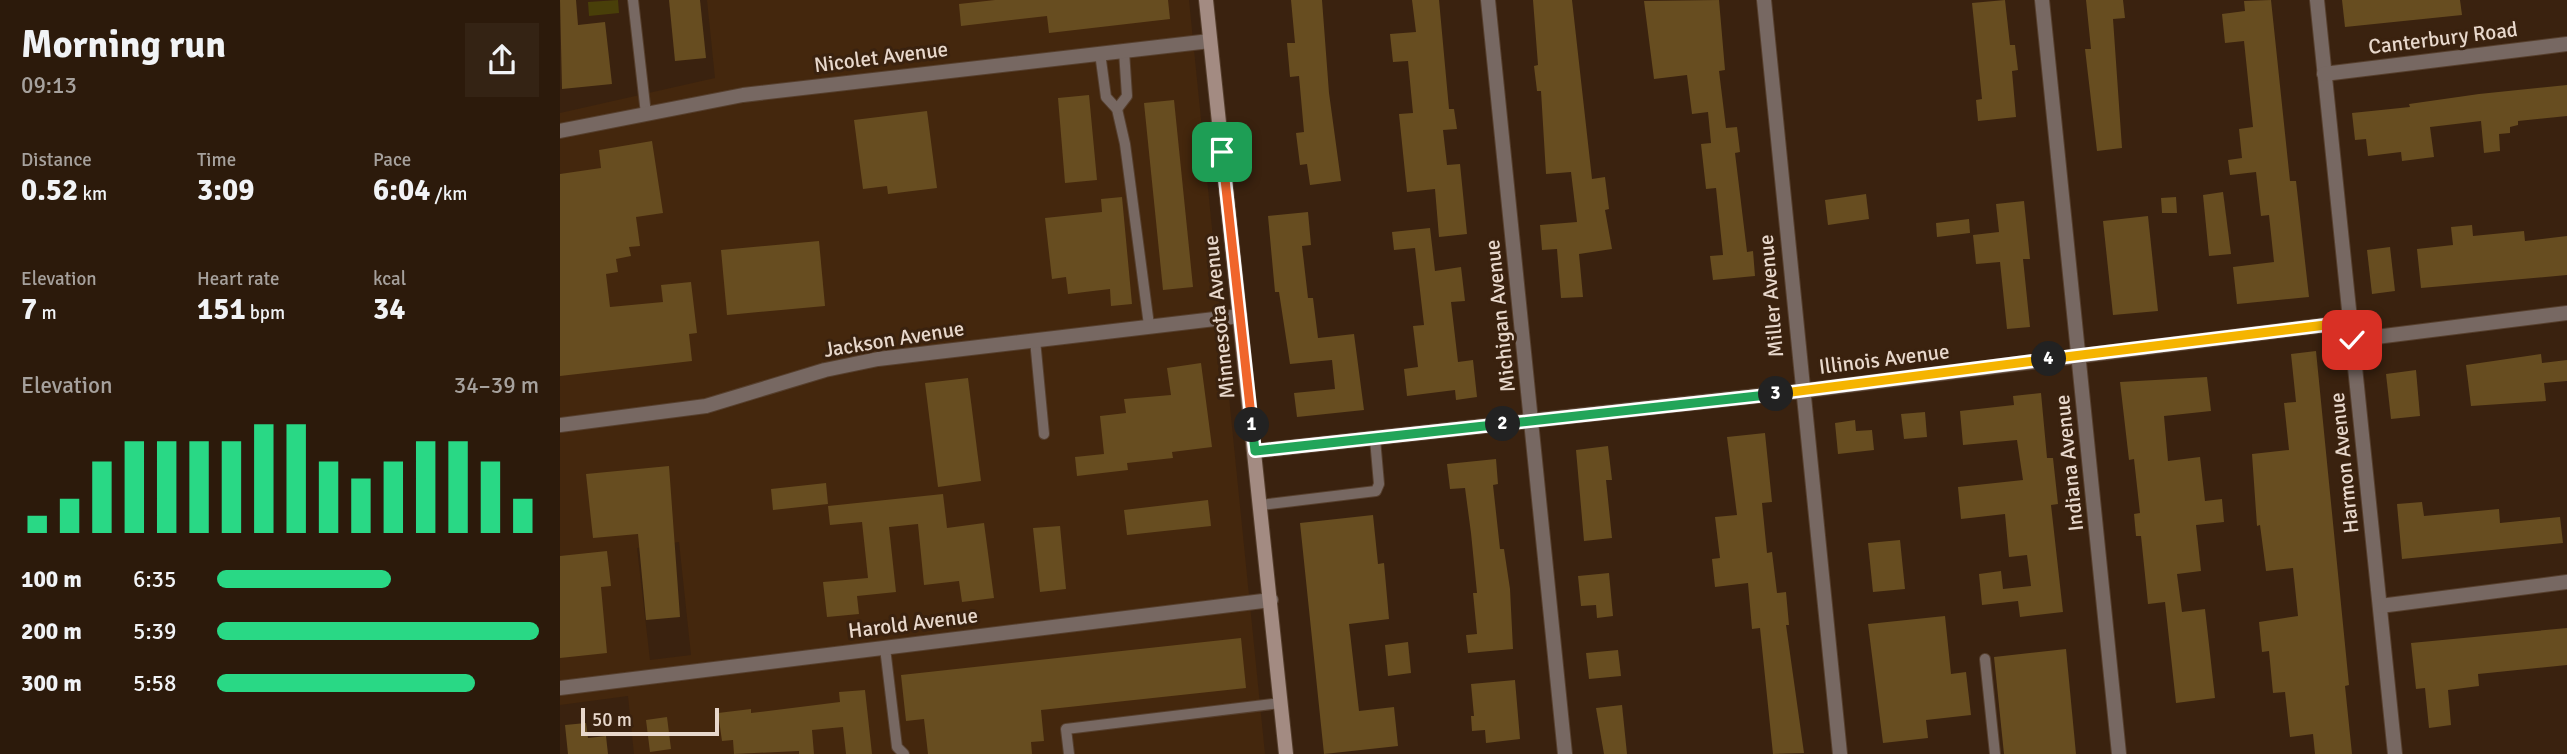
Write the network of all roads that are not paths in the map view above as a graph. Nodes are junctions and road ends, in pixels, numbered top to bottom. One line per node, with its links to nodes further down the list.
1 (633, 0): 13 (lane)
2 (1206, 0): 7 (street, Minnesota Avenue)
3 (1488, 0): 23 (street, Michigan Avenue)
4 (1764, 0): 22 (street, Miller Avenue)
5 (2042, 0): 21 (street, Indiana Avenue)
6 (2317, 0): 11 (street, Harmon Avenue)
7 (1210, 41): 9 (street, Nicolet Avenue); 16 (street, Minnesota Avenue)
8 (2567, 44): 11 (street, Canterbury Road)
9 (1124, 51): 10 (street, Nicolet Avenue); 12 (lane)
10 (1100, 53): 12 (lane); 13 (street, Nicolet Avenue)
11 (2324, 74): 17 (street, Harmon Avenue)
12 (1117, 109): 18 (lane)
13 (646, 114): 14 (street, Nicolet Avenue)
14 (560, 131)
15 (2567, 313): 20 (street)
16 (1240, 316): 18 (street, Jackson Avenue); 27 (street, Minnesota Avenue)
17 (2350, 322): 20 (street, Harmon Avenue); 21 (street, Illinois Avenue)
18 (1149, 326): 19 (street, Jackson Avenue)
19 (1035, 340): 24 (street, Jackson Avenue); 25 (lane)
20 (2352, 340): 31 (street, Harmon Avenue)
21 (2079, 355): 22 (street, Illinois Avenue); 42 (street, Indiana Avenue)
22 (1801, 391): 23 (street, Illinois Avenue); 40 (street, Miller Avenue)
23 (1531, 421): 26 (street, Illinois Avenue); 39 (street, Michigan Avenue)
24 (560, 425)
25 (1044, 434)
26 (1376, 439): 27 (street, Illinois Avenue); 28 (lane)
27 (1255, 451): 28 (street, Minnesota Avenue)
28 (1262, 505): 30 (street, Minnesota Avenue)
29 (2567, 582): 31 (street)
30 (1272, 600): 32 (street, Harold Avenue); 35 (street, Minnesota Avenue)
31 (2380, 606): 43 (street, Harmon Avenue)
32 (885, 648): 34 (street, Harold Avenue); 36 (lane)
33 (1985, 659): 41 (lane)
34 (560, 688)
35 (1281, 703): 37 (lane); 38 (street, Minnesota Avenue)
36 (904, 754)
37 (1069, 754)
38 (1286, 754)
39 (1564, 754)
40 (1840, 754)
41 (1995, 754)
42 (2119, 754)
43 (2395, 754)

